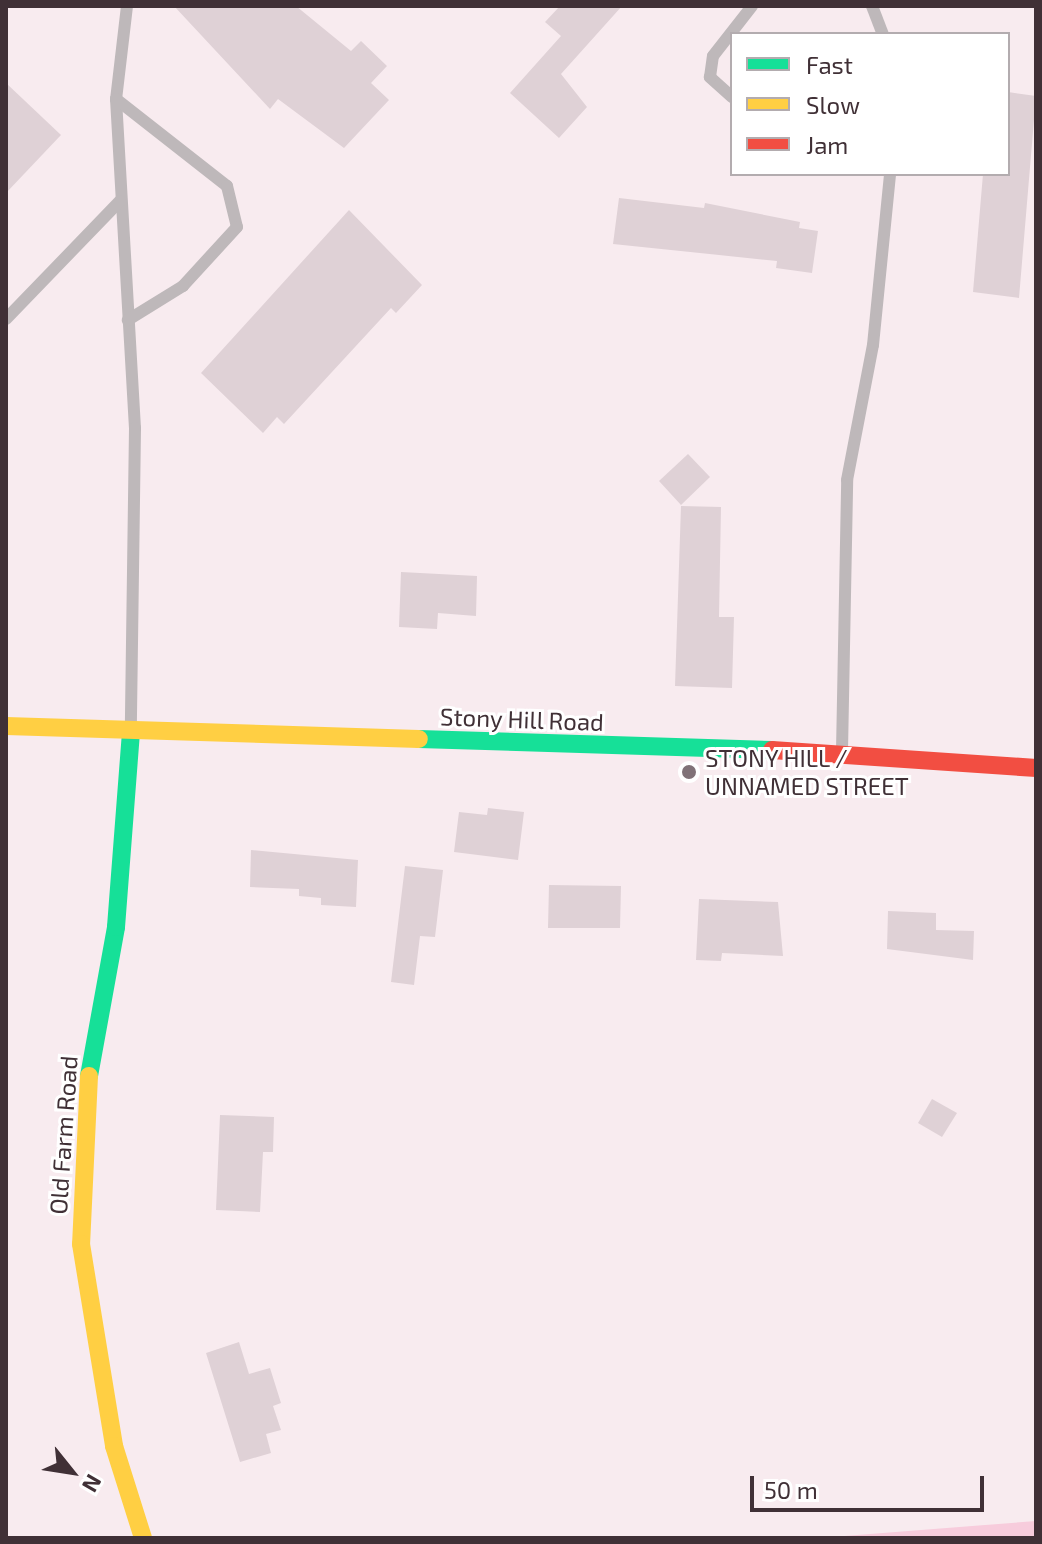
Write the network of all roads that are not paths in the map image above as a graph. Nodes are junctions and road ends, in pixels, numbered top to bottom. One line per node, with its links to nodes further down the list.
1 (127, 6): 8 (lane)
2 (752, 6): 4 (lane)
3 (872, 6): 5 (lane)
4 (732, 32)
5 (882, 32)
6 (730, 34): 7 (lane)
7 (730, 95)
8 (116, 99): 10 (lane); 12 (lane)
9 (890, 176): 15 (lane)
10 (120, 201): 11 (lane); 12 (lane)
11 (6, 319)
12 (128, 320): 14 (lane)
13 (6, 726): 14 (main road, Stony Hill Road)
14 (131, 731): 15 (main road, Stony Hill Road); 17 (main road, Old Farm Road)
15 (842, 753): 16 (main road, Stony Hill Road)
16 (1036, 768)
17 (143, 1538)

